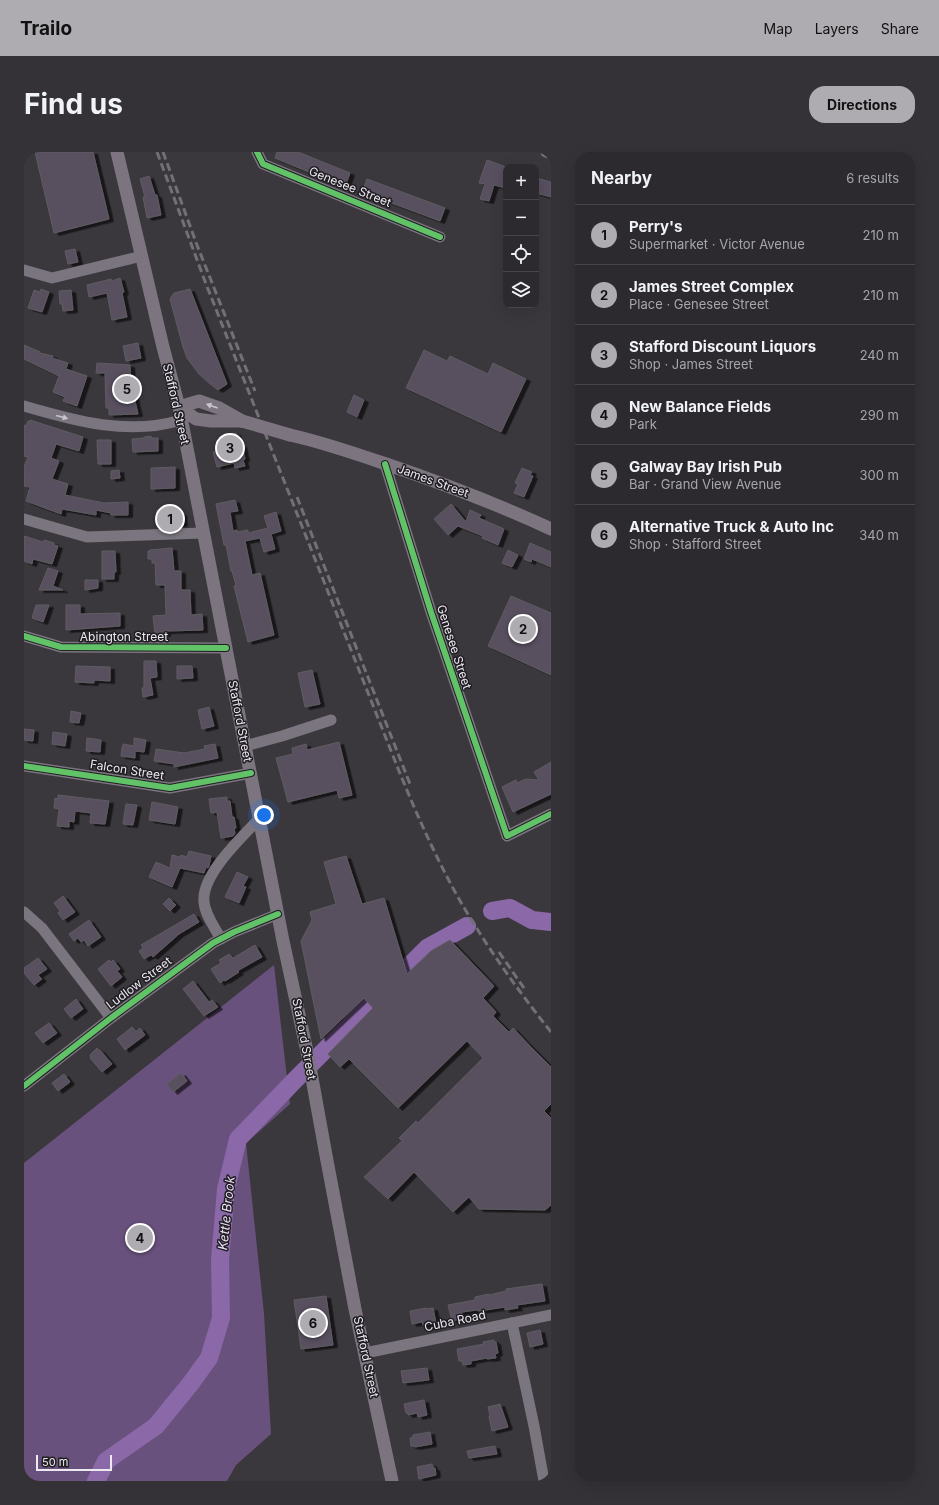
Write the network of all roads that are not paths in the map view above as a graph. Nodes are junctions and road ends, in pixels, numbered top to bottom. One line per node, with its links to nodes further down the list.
1 (117, 152): 6 (main road, Stafford Street)
2 (257, 152): 5 (street, Genesee Street)
3 (546, 152): 4 (street)
4 (551, 154)
5 (440, 237)
6 (142, 256): 7 (street); 9 (main road, Stafford Street)
7 (24, 270)
8 (24, 406): 10 (street, one-way to 10)
9 (179, 407): 10 (main road, Stafford Street); 11 (main road, James Street, bridge)
10 (181, 420): 14 (main road, Stafford Street)
11 (385, 464): 13 (main road, James Street); 21 (street, Genesee Street)
12 (24, 519): 14 (street)
13 (551, 529)
14 (203, 533): 16 (main road, Stafford Street)
15 (24, 636): 16 (street, Abington Street)
16 (226, 648): 18 (main road, Stafford Street)
17 (331, 720): 18 (street)
18 (245, 746): 20 (main road, Stafford Street)
19 (24, 766): 20 (street, Falcon Street)
20 (251, 773): 22 (main road, Stafford Street)
21 (551, 814)
22 (260, 818): 24 (main road, Stafford Street); 25 (street)
23 (24, 912): 26 (street)
24 (278, 914): 25 (street, Ludlow Street); 30 (main road, Stafford Street)
25 (221, 939): 26 (street, Ludlow Street)
26 (111, 1018): 27 (street, Ludlow Street)
27 (24, 1085)
28 (551, 1315): 29 (street, Cuba Road)
29 (512, 1323): 30 (street, Cuba Road); 32 (street)
30 (365, 1353): 31 (main road, Stafford Street)
31 (392, 1481)
32 (544, 1481)

